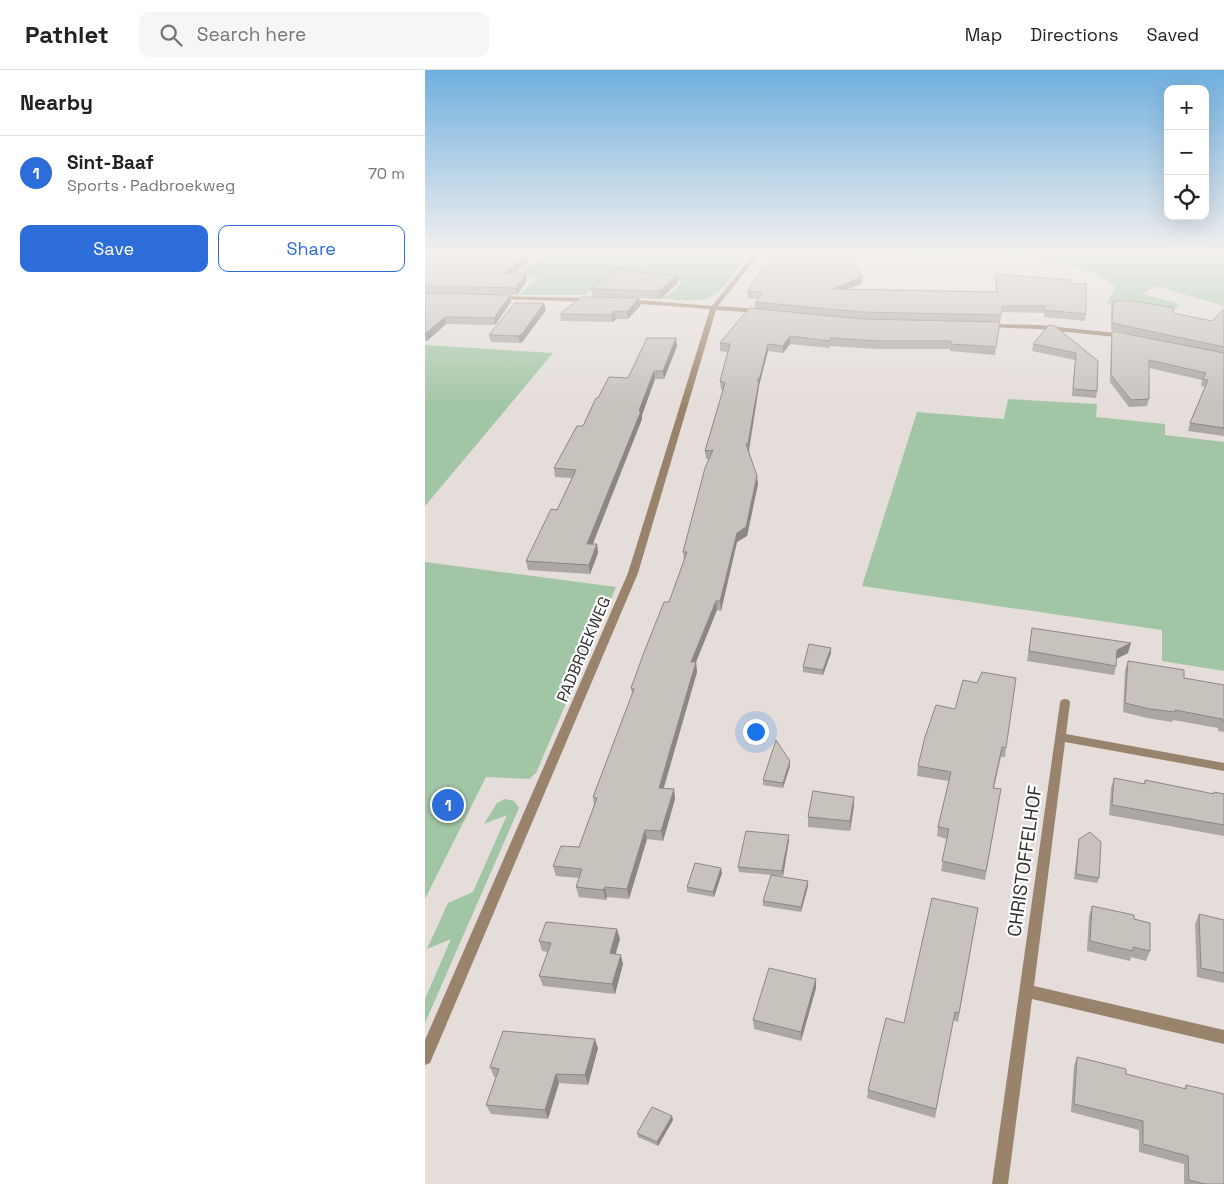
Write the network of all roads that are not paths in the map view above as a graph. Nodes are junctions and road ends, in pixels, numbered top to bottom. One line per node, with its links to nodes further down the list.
1 (672, 304): 3 (street)
2 (717, 304): 3 (street, PADBROEKWEG)
3 (715, 307): 4 (street); 12 (street, PADBROEKWEG)
4 (763, 312)
5 (982, 326): 6 (street)
6 (1129, 337)
7 (1065, 703): 8 (street, CHRISTOFFELHOF)
8 (1062, 737): 9 (street); 10 (street, CHRISTOFFELHOF)
9 (1224, 767)
10 (1027, 991): 11 (street); 13 (street, CHRISTOFFELHOF)
11 (1224, 1037)
12 (425, 1058)
13 (1000, 1184)

